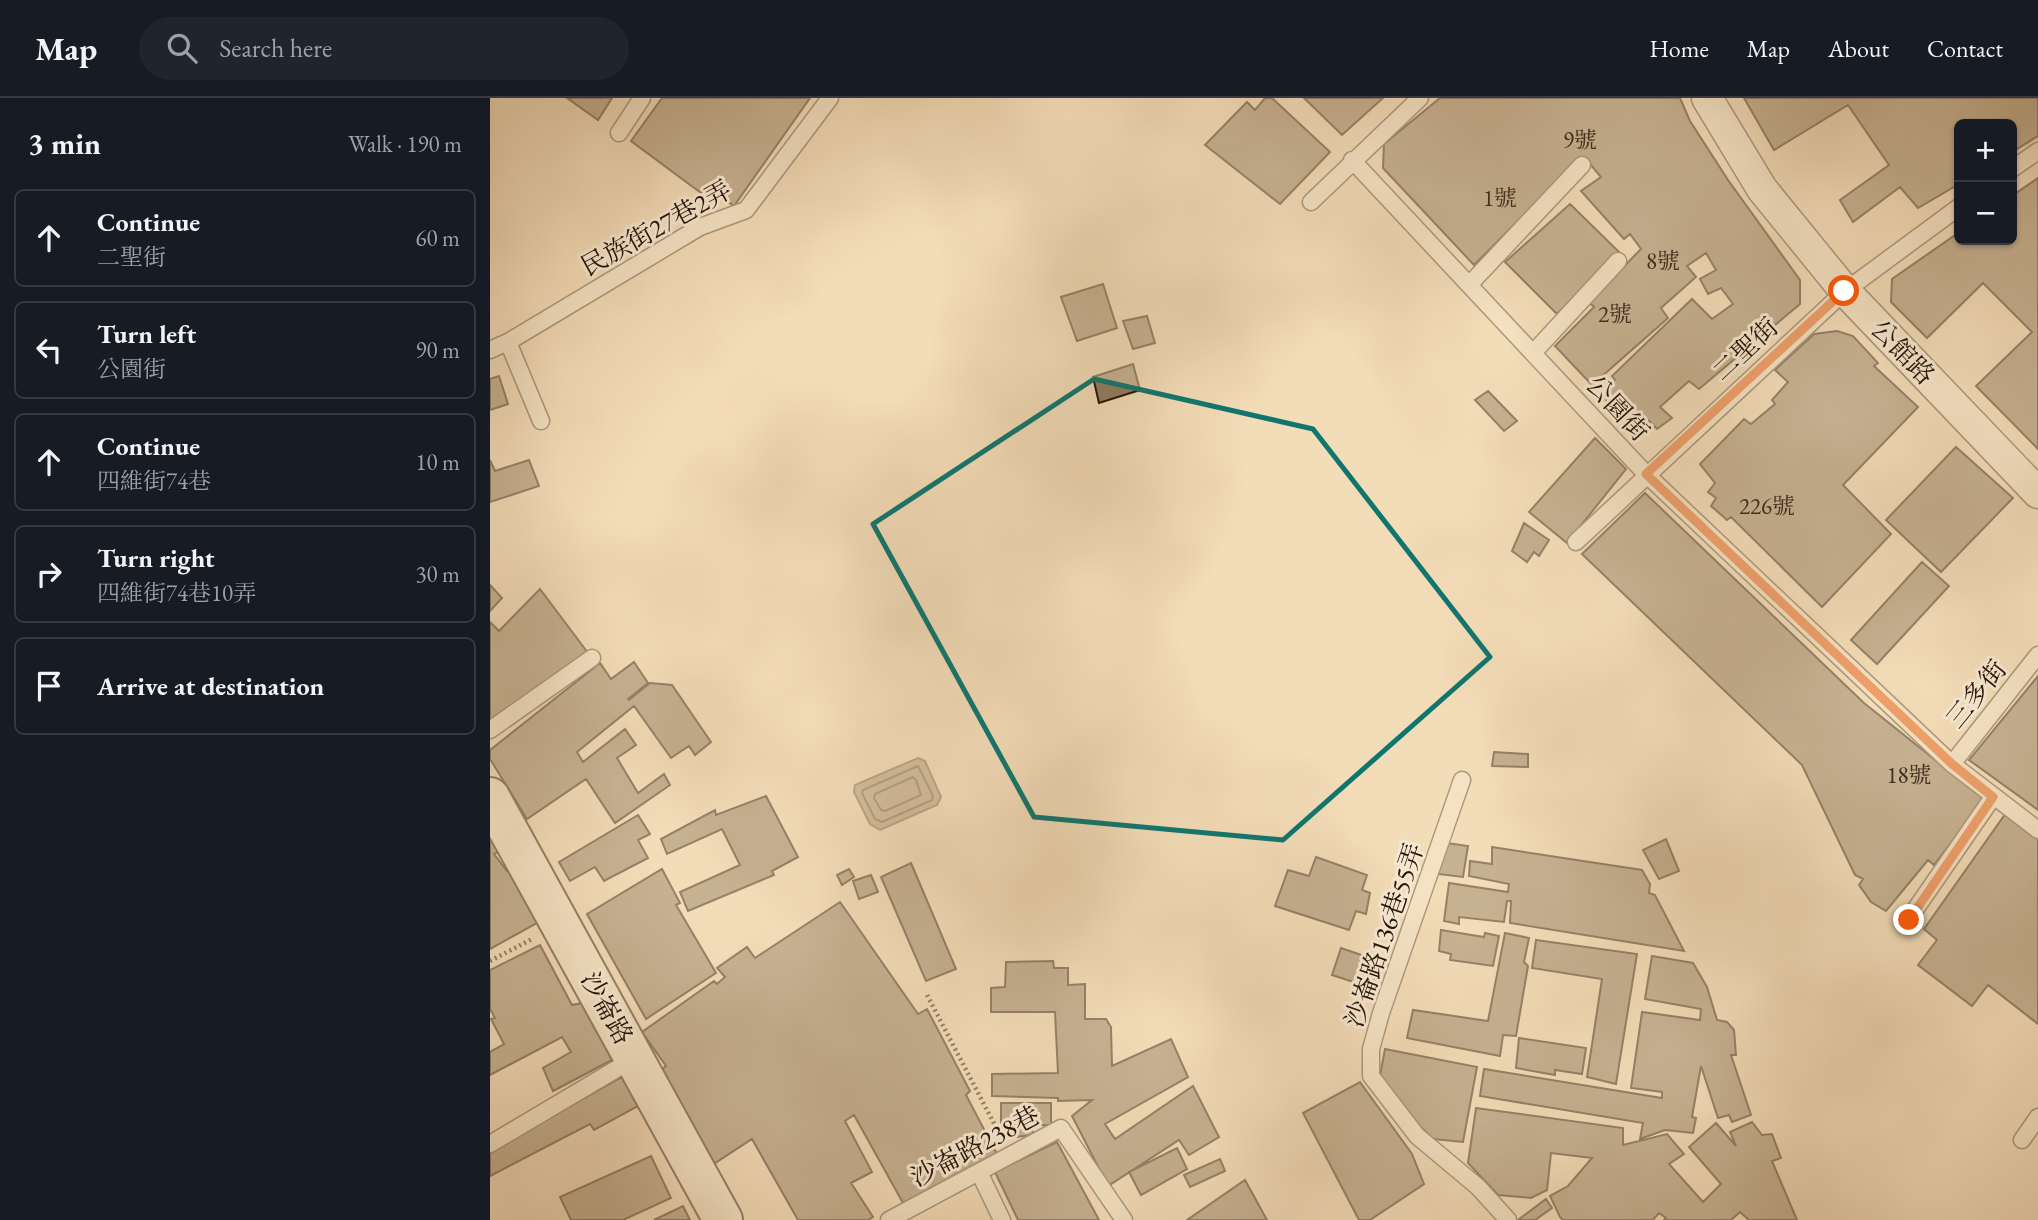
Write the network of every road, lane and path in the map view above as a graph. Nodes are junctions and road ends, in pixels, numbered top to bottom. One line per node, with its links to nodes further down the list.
1 (642, 98): 5 (lane)
2 (831, 98): 15 (lane, 民族街27巷2弄)
3 (1420, 98): 7 (lane)
4 (1707, 98): 14 (street, 公館路)
5 (619, 133)
6 (2038, 151): 9 (lane)
7 (1352, 160): 10 (lane); 13 (lane, 公園街)
8 (1582, 165): 13 (lane)
9 (2017, 166)
10 (1311, 202)
11 (1954, 211): 14 (lane, 二聖街)
12 (1618, 261): 17 (lane)
13 (1469, 285): 17 (lane, 公園街)
14 (1844, 291): 19 (lane, 二聖街); 20 (street, 公館路)
15 (508, 342): 16 (lane, 民族街27巷2弄); 18 (lane)
16 (490, 350)
17 (1533, 353): 19 (lane, 公園街)
18 (541, 421)
19 (1646, 474): 21 (lane, 二聖街); 25 (lane, 公園街)
20 (2038, 493)
21 (1577, 542)
22 (2038, 655): 25 (lane, 三多街)
23 (592, 658): 24 (lane)
24 (490, 730)
25 (1952, 764): 28 (lane, 公園街)
26 (1462, 780): 44 (lane, 沙崙路136巷55弄)
27 (490, 797): 31 (street, 沙崙路)
28 (1993, 797): 29 (lane, 公園街); 30 (lane)
29 (2038, 830)
30 (1909, 920)
31 (561, 923): 32 (path); 34 (street, 沙崙路)
32 (490, 961)
33 (927, 995): 38 (path)
34 (635, 1058): 37 (lane); 40 (street, 沙崙路)
35 (2038, 1117): 36 (lane)
36 (2022, 1140)
37 (490, 1144)
38 (1010, 1155): 39 (lane, 沙崙路238巷); 43 (lane, 沙崙路238巷)
39 (979, 1172): 41 (lane, 沙崙路238巷); 42 (lane)
40 (723, 1220)
41 (889, 1220)
42 (1003, 1220)
43 (1124, 1220)
44 (1508, 1220)

